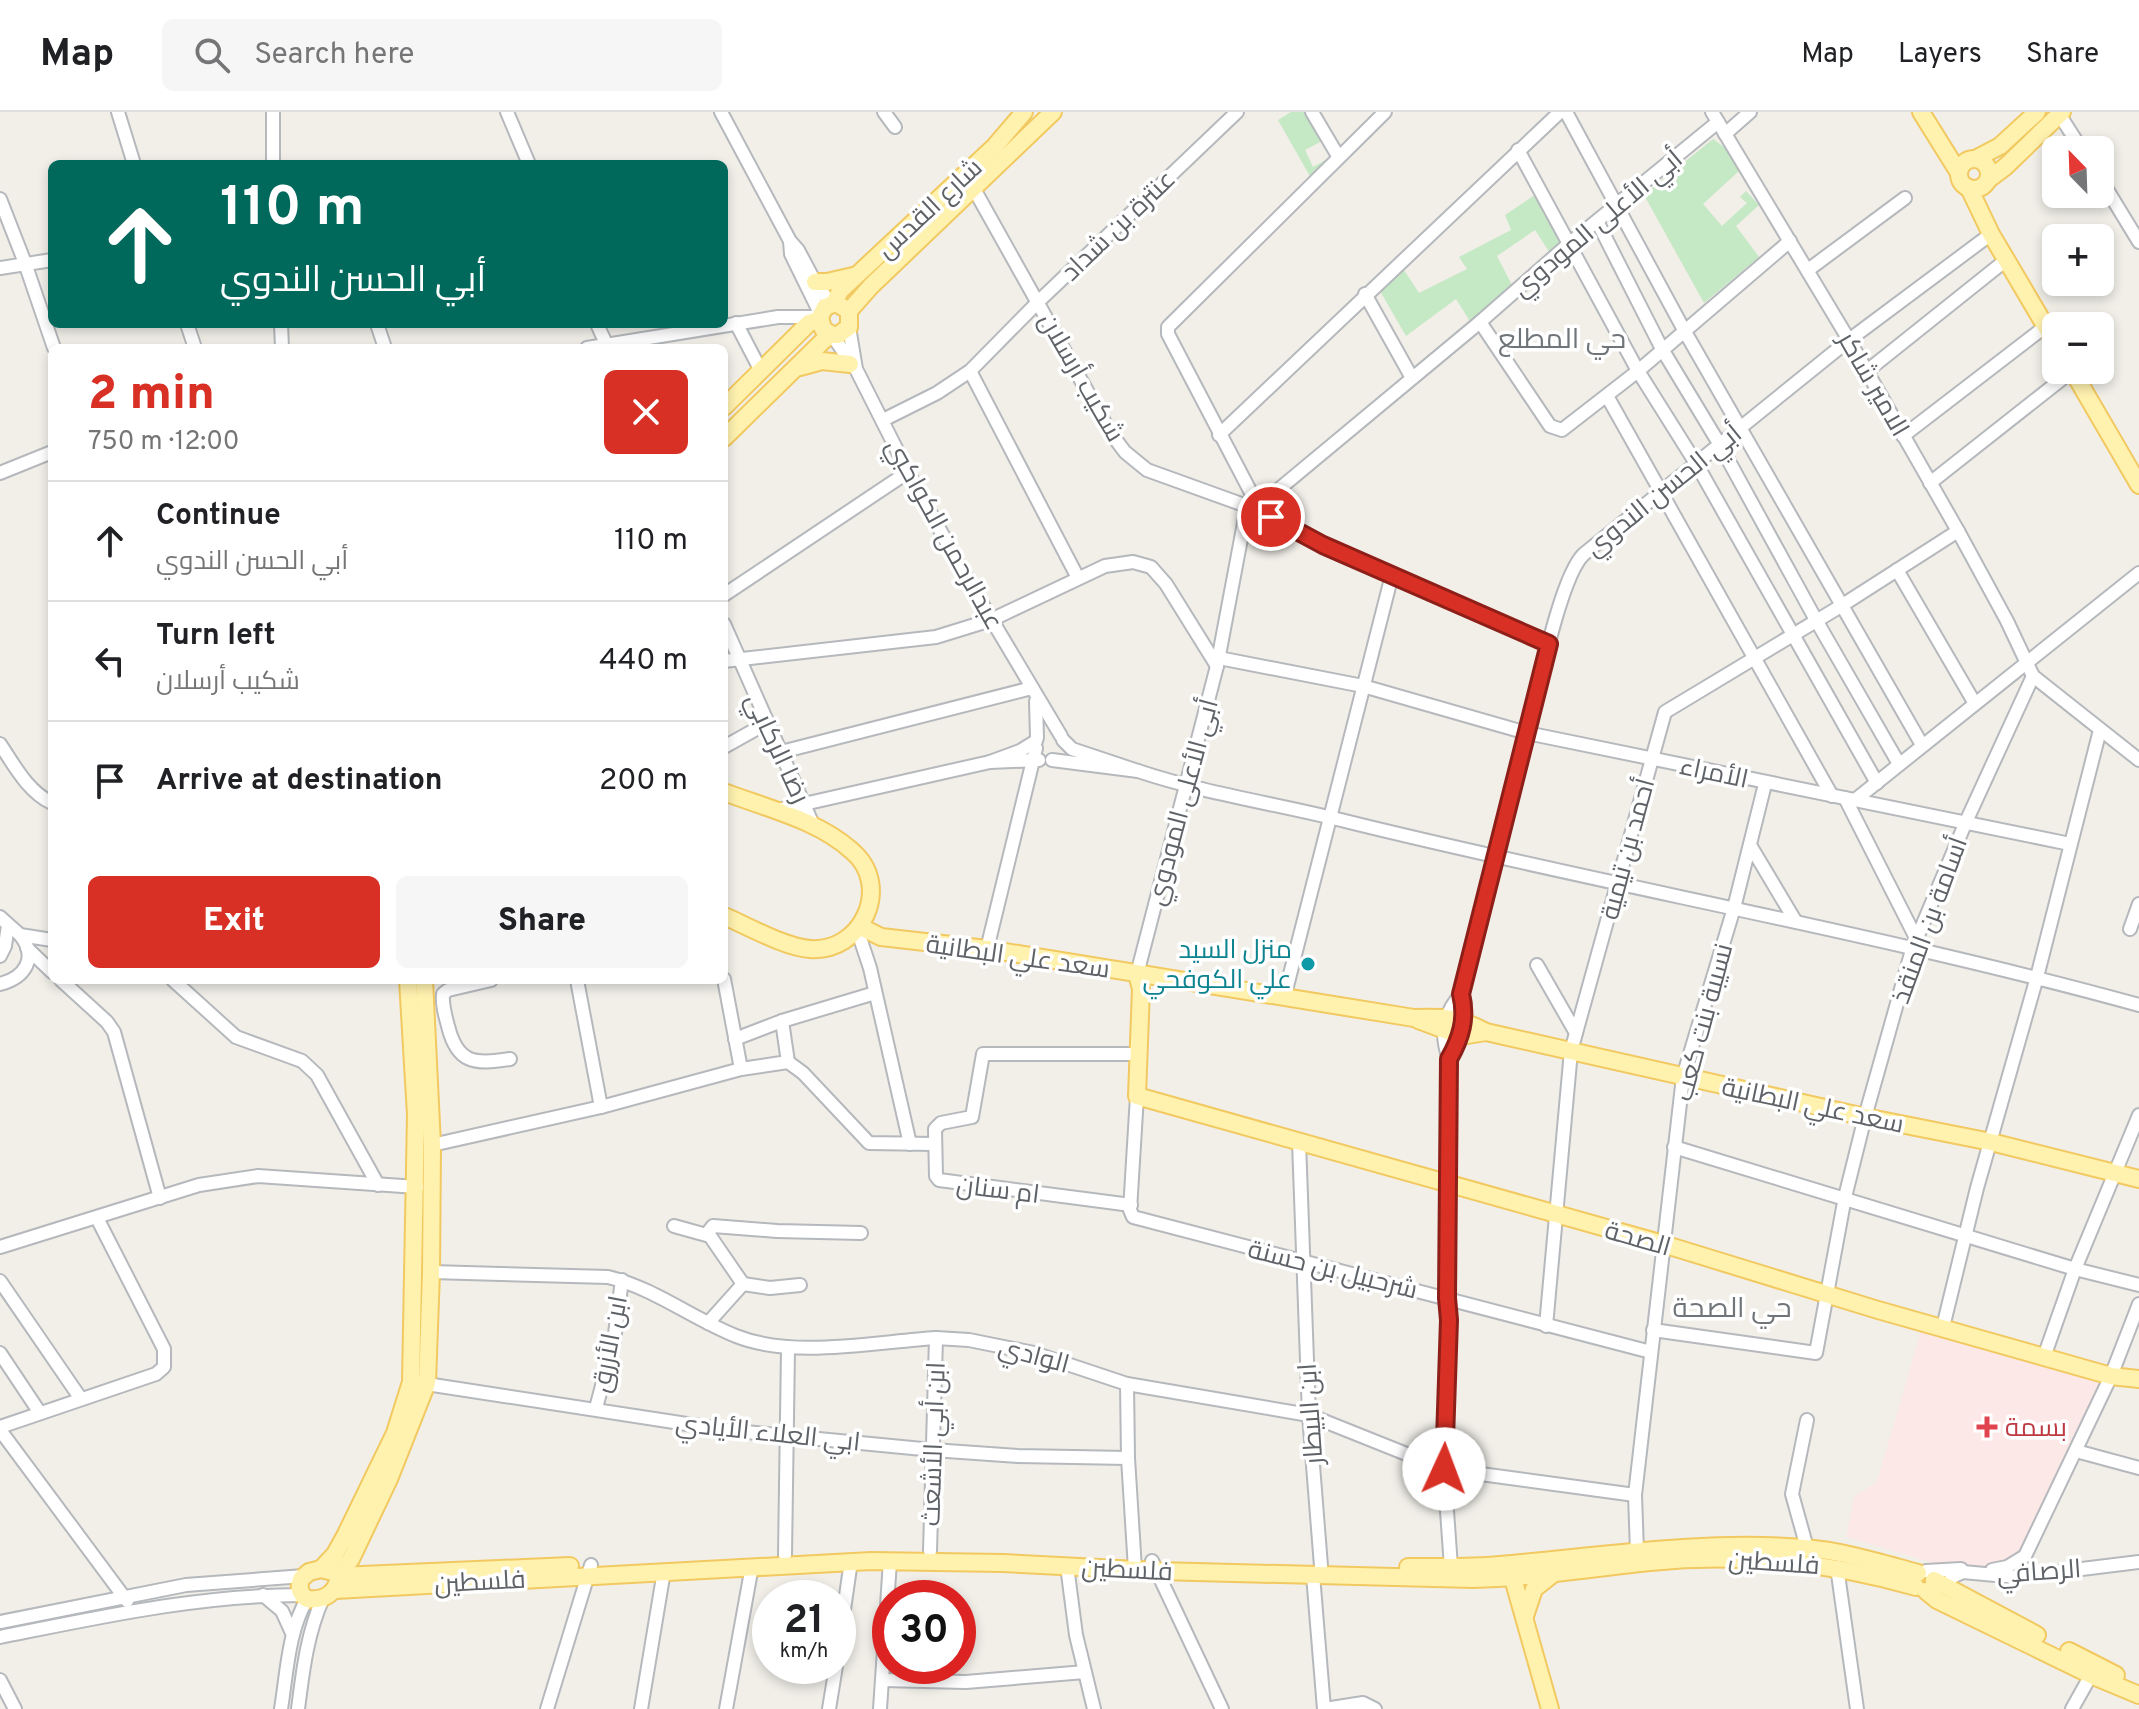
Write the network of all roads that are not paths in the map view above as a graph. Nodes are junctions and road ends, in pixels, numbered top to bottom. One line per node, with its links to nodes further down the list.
1 (118, 112): 23 (street)
2 (273, 112): 24 (street)
3 (507, 112): 25 (street)
4 (721, 112): 35 (street)
5 (884, 112): 18 (street)
6 (1237, 112): 47 (street, عنترة بن شداد)
7 (1312, 112): 22 (street)
8 (1385, 112): 22 (street)
9 (1563, 112): 21 (street); 32 (street)
10 (1750, 112): 17 (street, أبي الأعلى المودوي)
11 (1921, 112): 26 (main road)
12 (1931, 112): 26 (main road)
13 (2037, 112): 26 (main road)
14 (2060, 113): 19 (street); 27 (main road)
15 (1047, 114): 20 (main road)
16 (1016, 115): 20 (street); 44 (main road, شارع القدس)
17 (1718, 123): 32 (street, أبي الأعلى المودوي); 36 (street, الامير شاكر)
18 (895, 127)
19 (2074, 136)
20 (1025, 139): 28 (main road)
21 (1518, 150): 38 (street); 46 (street)
22 (1338, 156): 77 (street)
23 (133, 160)
24 (273, 160)
25 (527, 160)
26 (1967, 164): 27 (main road); 27 (main road)
27 (1979, 185): 34 (main road); 48 (main road)
28 (974, 189): 47 (street, شكيب أرسلان); 50 (main road)
29 (1905, 198): 43 (street)
30 (0, 199): 41 (street)
31 (2114, 201): 37 (street)
32 (1617, 206): 33 (street, أبي الأعلى المودوي); 55 (street)
33 (1597, 221): 38 (street, أبي الأعلى المودوي); 61 (street)
34 (1991, 234): 40 (main road); 58 (street, أبي الحسن الندوي)
35 (790, 241): 45 (street); 50 (street)
36 (1790, 241): 43 (street, الامير شاكر); 55 (street)
37 (2139, 242)
38 (1570, 243): 51 (street, أبي الأعلى المودوي); 66 (street)
39 (48, 260): 41 (street)
40 (2006, 260): 49 (main road); 67 (street)
41 (25, 263): 42 (street); 59 (street)
42 (0, 268)
43 (1808, 270): 58 (street, الامير شاكر)
44 (858, 274): 45 (main road); 50 (main road, شارع القدس)
45 (815, 282): 50 (street)
46 (1365, 294): 68 (street); 77 (street)
47 (1039, 301): 65 (street, عنترة بن شداد); 88 (street, شكيب أرسلان)
48 (2044, 312)
49 (2042, 313)
50 (832, 314): 52 (street); 57 (main road); 62 (street); 63 (main road, شارع القدس)
51 (1480, 322): 68 (street, أبي الأعلى المودوي); 72 (street)
52 (736, 323): 53 (street); 63 (street)
53 (728, 324)
54 (690, 328): 60 (street)
55 (1684, 330): 61 (street); 75 (street)
56 (2042, 333): 78 (street)
57 (831, 334): 62 (street); 64 (main road)
58 (1849, 340): 67 (street, الامير شاكر); 75 (street, أبي الحسن الندوي)
59 (53, 344)
60 (616, 344)
61 (1662, 349): 66 (street); 79 (street)
62 (853, 366): 64 (main road); 74 (street, عبدالرحمن الكواكبي)
63 (760, 369): 73 (main road, شارع القدس)
64 (795, 369): 76 (main road)
65 (970, 371): 74 (street, عنترة بن شداد); 93 (street)
66 (1638, 371): 72 (street); 82 (street)
67 (1867, 371): 78 (street, الامير شاكر)
68 (1412, 378): 88 (street, أبي الأعلى المودوي)
69 (2054, 384): 85 (street)
70 (2080, 384): 86 (main road)
71 (2091, 384): 81 (main road)
72 (1607, 396): 87 (street)
73 (728, 403)
74 (883, 420): 83 (street, عبدالرحمن الكواكبي)
75 (1741, 426): 79 (street, أبي الحسن الندوي); 95 (street)
76 (728, 434)
77 (1219, 435): 88 (street)
78 (1903, 436): 85 (street, الامير شاكر)
79 (1720, 445): 82 (street, أبي الحسن الندوي); 97 (street)
80 (48, 454): 84 (street)
81 (2139, 463)
82 (1697, 465): 87 (street, أبي الحسن الندوي); 99 (street)
83 (908, 472): 94 (street); 96 (street, عبدالرحمن الكواكبي)
84 (0, 473)
85 (1930, 483): 89 (street, الامير شاكر)
86 (2139, 485)
87 (1661, 494): 100 (street, أبي الحسن الندوي); 101 (street)
88 (1254, 508): 92 (street, شكيب أرسلان); 105 (street, أبي الأعلى المودوي)
89 (1958, 531): 90 (street, أحمد بن تيمية); 103 (street, الامير شاكر)
90 (1897, 570): 95 (street, أحمد بن تيمية); 109 (street)
91 (2139, 573): 103 (street)
92 (1392, 575): 100 (street, شكيب أرسلان); 107 (street)
93 (1078, 578): 96 (street); 105 (street)
94 (728, 592)
95 (1841, 606): 97 (street, أحمد بن تيمية); 116 (street)
96 (991, 620): 102 (street); 108 (street, عبدالرحمن الكواكبي)
97 (1816, 620): 99 (street, أحمد بن تيمية); 123 (street)
98 (728, 634): 102 (street, رضا الركابي)
99 (1792, 635): 101 (street, أحمد بن تيمية); 125 (street)
100 (1549, 644): 112 (street, أبي الحسن الندوي)
101 (1755, 657): 120 (street, أحمد بن تيمية); 129 (street)
102 (738, 660): 104 (street); 110 (street, رضا الركابي)
103 (2027, 660): 106 (street, الامير شاكر); 109 (street)
104 (728, 661)
105 (1218, 662): 107 (street, الأمراء); 127 (street, أبي الأعلى المودوي)
106 (2033, 676): 111 (street); 135 (street, أسامة بن المنقذ)
107 (1363, 686): 112 (street, الأمراء); 134 (street)
108 (1034, 693): 113 (street, عبدالرحمن الكواكبي); 117 (street, عبدالرحمن الكواكبي); 118 (street)
109 (1974, 702): 116 (street)
110 (767, 723): 115 (street); 118 (street, رضا الركابي)
111 (2100, 730): 119 (street); 137 (street)
112 (1527, 733): 120 (street, الأمراء); 139 (street, أبي الحسن الندوي)
113 (1062, 738): 117 (street); 121 (street); 124 (street)
114 (0, 744): 131 (street)
115 (728, 745)
116 (1922, 745): 123 (street)
117 (1036, 747): 121 (street); 122 (street); 122 (street); 152 (street, عبدالرحمن الكواكبي)
118 (781, 752): 132 (street, رضا الركابي)
119 (2138, 758)
120 (1650, 759): 126 (street, الأمراء); 140 (street, أحمد بن تيمية)
121 (1051, 760): 124 (street)
122 (990, 762): 132 (street)
123 (1899, 764): 125 (street)
124 (1138, 771): 127 (street)
125 (1877, 783): 130 (street)
126 (1765, 784): 129 (street, الأمراء); 138 (street, نسيبة بنت كعب)
127 (1187, 788): 134 (street); 156 (street, أبي الأعلى المودوي)
128 (728, 794): 133 (main road)
129 (1832, 796): 130 (street, الأمراء)
130 (1850, 799): 135 (street, الأمراء); 150 (street)
131 (48, 800)
132 (804, 802): 133 (street); 136 (street, رضا الركابي)
133 (773, 811): 136 (main road)
134 (1330, 817): 139 (street); 168 (street)
135 (1965, 824): 137 (street, الأمراء); 150 (street, أسامة بن المنقذ)
136 (814, 827): 146 (main road)
137 (2070, 844): 157 (street)
138 (1750, 845): 142 (street, نسيبة بنت كعب); 145 (street)
139 (1496, 858): 140 (street); 167 (street, أبي الحسن الندوي)
140 (1619, 882): 142 (street); 173 (street, أحمد بن تيمية)
141 (2139, 904): 147 (street)
142 (1734, 908): 145 (street); 181 (street, نسيبة بنت كعب)
143 (728, 918): 146 (main road)
144 (4, 921): 148 (street); 153 (street)
145 (1796, 922): 150 (street)
146 (859, 928): 152 (main road, سعد علي البطانية); 166 (street)
147 (2130, 929)
148 (20, 935): 149 (street); 151 (street)
149 (48, 939)
150 (1914, 944): 157 (street); 185 (street, أسامة بن المنقذ)
151 (27, 948): 155 (street); 158 (street)
152 (987, 949): 156 (main road, سعد علي البطانية)
153 (0, 956)
154 (1537, 965): 173 (street)
155 (48, 968)
156 (1137, 974): 168 (main road, سعد علي البطانية); 176 (main road, أبي الأعلى المودوي)
157 (2037, 977): 169 (street); 187 (street)
158 (0, 984)
159 (65, 984): 198 (street)
160 (177, 984): 194 (street)
161 (408, 984): 196 (main road)
162 (424, 984): 190 (main road)
163 (474, 984): 177 (street)
164 (578, 984): 183 (street)
165 (725, 984): 174 (street)
166 (875, 993): 170 (street); 188 (street)
167 (1461, 994): 171 (street, أبي الحسن الندوي); 172 (street, أبي الحسن الندوي)
168 (1284, 998): 171 (main road, سعد علي البطانية)
169 (2139, 1005)
170 (782, 1021): 174 (street); 179 (street)
171 (1445, 1024): 172 (main road, سعد علي البطانية); 178 (street)
172 (1462, 1028): 175 (main road, سعد علي البطانية); 178 (street)
173 (1576, 1033): 175 (street, أحمد بن تيمية)
174 (735, 1039): 180 (street)
175 (1571, 1051): 181 (main road, سعد علي البطانية); 200 (street, أحمد بن تيمية)
176 (1139, 1054): 182 (main road, أبي الأعلى المودوي); 189 (street, ام سنان)
177 (510, 1059)
178 (1449, 1059): 195 (street)
179 (788, 1062): 180 (street); 188 (street)
180 (741, 1069): 183 (street)
181 (1683, 1077): 185 (main road, سعد علي البطانية); 191 (street, نسيبة بنت كعب)
182 (1137, 1096): 186 (main road, الصحة); 199 (street)
183 (601, 1107): 190 (street)
184 (2139, 1115): 192 (street)
185 (1865, 1117): 187 (main road, سعد علي البطانية); 197 (street, أسامة بن المنقذ)
186 (1299, 1142): 195 (main road, الصحة); 208 (street, ابن البيطار)
187 (1991, 1142): 192 (main road, سعد علي البطانية); 204 (street)
188 (910, 1144): 189 (street)
189 (934, 1144): 199 (street, ام سنان)
190 (432, 1145): 210 (main road)
191 (1674, 1147): 197 (street); 206 (street, نسيبة بنت كعب)
192 (2114, 1175): 193 (main road, سعد علي البطانية); 209 (street)
193 (2139, 1179)
194 (378, 1185): 196 (street); 198 (street)
195 (1448, 1185): 200 (main road, الصحة); 217 (street)
196 (417, 1187): 230 (main road)
197 (1845, 1197): 204 (street); 216 (street, أسامة بن المنقذ)
198 (160, 1198): 201 (street)
199 (1131, 1205): 208 (street, شرحبيل بن حسنة)
200 (1557, 1215): 206 (main road, الصحة); 220 (street, أحمد بن تيمية)
201 (97, 1218): 207 (street); 232 (street)
202 (674, 1226): 205 (street)
203 (861, 1233): 205 (street)
204 (1965, 1235): 209 (street); 221 (street)
205 (710, 1236): 213 (street)
206 (1663, 1244): 216 (main road, الصحة); 222 (street, نسيبة بنت كعب)
207 (0, 1247)
208 (1302, 1263): 217 (street, شرحبيل بن حسنة); 235 (street, ابن البيطار)
209 (2075, 1269): 215 (street); 227 (street)
210 (431, 1272): 211 (street, الوادي); 230 (main road)
211 (622, 1280): 219 (street, الوادي); 233 (street, ابن الأزرق)
212 (0, 1281): 232 (street)
213 (743, 1284): 214 (street); 219 (street)
214 (800, 1285)
215 (2139, 1285)
216 (1826, 1295): 221 (main road, الصحة); 222 (street, أسامة بن المنقذ)
217 (1447, 1298): 220 (street, شرحبيل بن حسنة); 243 (street)
218 (2139, 1304): 228 (street)
219 (708, 1323): 224 (street, الوادي)
220 (1546, 1326): 225 (street, شرحبيل بن حسنة)
221 (1943, 1327): 227 (main road, الصحة)
222 (1653, 1330): 225 (street, نسيبة بنت كعب)
223 (936, 1338): 224 (street, الوادي); 231 (street, الوادي); 239 (street, ابن أبي الأشعث)
224 (788, 1349): 238 (street)
225 (1651, 1352): 244 (street, نسيبة بنت كعب)
226 (0, 1353): 234 (street)
227 (2044, 1357): 228 (main road, الصحة)
228 (2111, 1376): 229 (main road, الصحة); 240 (street)
229 (2139, 1379)
230 (419, 1383): 233 (street, ابي العلاء الأيادي); 250 (main road); 273 (main road)
231 (1127, 1384): 235 (street, الوادي); 241 (street)
232 (81, 1399): 234 (street)
233 (596, 1408): 238 (street, ابي العلاء الأيادي)
234 (40, 1413): 237 (street)
235 (1309, 1415): 243 (street, الوادي); 263 (street, ابن البيطار)
236 (1807, 1420): 245 (street)
237 (0, 1428): 275 (street)
238 (785, 1435): 239 (street, ابي العلاء الأيادي); 248 (street)
239 (933, 1450): 241 (street, ابي العلاء الأيادي); 246 (street, ابن أبي الأشعث)
240 (2076, 1451): 242 (street); 249 (street)
241 (1128, 1458): 255 (street)
242 (2139, 1468)
243 (1444, 1469): 244 (street, الوادي); 259 (street)
244 (1635, 1495): 247 (street, نسيبة بنت كعب)
245 (1807, 1548): 247 (main road, فلسطين); 272 (main road, فلسطين)
246 (930, 1551): 248 (main road, فلسطين); 255 (main road, فلسطين)
247 (1637, 1551): 264 (main road, فلسطين)
248 (785, 1555): 254 (main road, فلسطين)
249 (2025, 1556): 266 (street); 272 (street, الرصافي)
250 (351, 1559): 268 (main road); 273 (main road)
251 (2138, 1559): 266 (street, الرصافي)
252 (851, 1561): 253 (main road, فلسطين); 256 (main road, فلسطين); 270 (street)
253 (890, 1561): 257 (main road, فلسطين); 271 (street)
254 (722, 1563): 256 (main road, فلسطين); 261 (main road, فلسطين); 262 (main road, فلسطين)
255 (1135, 1565): 257 (main road, فلسطين); 258 (main road, فلسطين)
256 (752, 1566): 295 (street)
257 (1067, 1566): 282 (street)
258 (1155, 1566): 263 (main road, فلسطين); 299 (street)
259 (1451, 1567): 263 (main road, فلسطين); 264 (main road, فلسطين)
260 (1837, 1567): 265 (main road, فلسطين); 272 (main road, فلسطين); 304 (street)
261 (590, 1571): 262 (main road, فلسطين); 268 (main road, فلسطين); 273 (main road, فلسطين); 293 (street)
262 (664, 1571): 294 (street)
263 (1317, 1571): 269 (main road, فلسطين); 300 (street, ابن البيطار)
264 (1506, 1572): 265 (main road, فلسطين); 269 (main road, فلسطين); 276 (main road); 278 (main road)
265 (1557, 1573): 278 (main road)
266 (2035, 1574): 272 (street, الرصافي)
267 (304, 1576): 273 (main road); 275 (street)
268 (366, 1576): 273 (main road, فلسطين)
269 (1473, 1579): 276 (main road)
270 (848, 1580)
271 (889, 1580)
272 (1928, 1582): 283 (main road, فلسطين); 288 (main road, فلسطين)
273 (323, 1586): 274 (street, فلسطين); 280 (street); 292 (street)
274 (263, 1595): 277 (street, فلسطين); 280 (street)
275 (124, 1596): 277 (street); 279 (street)
276 (1510, 1599): 302 (main road)
277 (133, 1610): 281 (street, فلسطين)
278 (1525, 1617): 303 (main road)
279 (0, 1622)
280 (292, 1633): 291 (street)
281 (0, 1637)
282 (1085, 1672): 285 (street); 298 (street)
283 (2091, 1675): 289 (main road, فلسطين); 305 (street)
284 (0, 1680): 290 (street)
285 (976, 1681)
286 (833, 1684): 296 (street)
287 (883, 1684): 297 (street)
288 (2139, 1686)
289 (2139, 1695)
290 (15, 1709)
291 (281, 1709)
292 (298, 1709)
293 (547, 1709)
294 (641, 1709)
295 (726, 1709)
296 (829, 1709)
297 (880, 1709)
298 (1094, 1709)
299 (1222, 1709)
300 (1325, 1709): 301 (street)
301 (1375, 1709)
302 (1543, 1709)
303 (1550, 1709)
304 (1857, 1709)
305 (2072, 1709)

